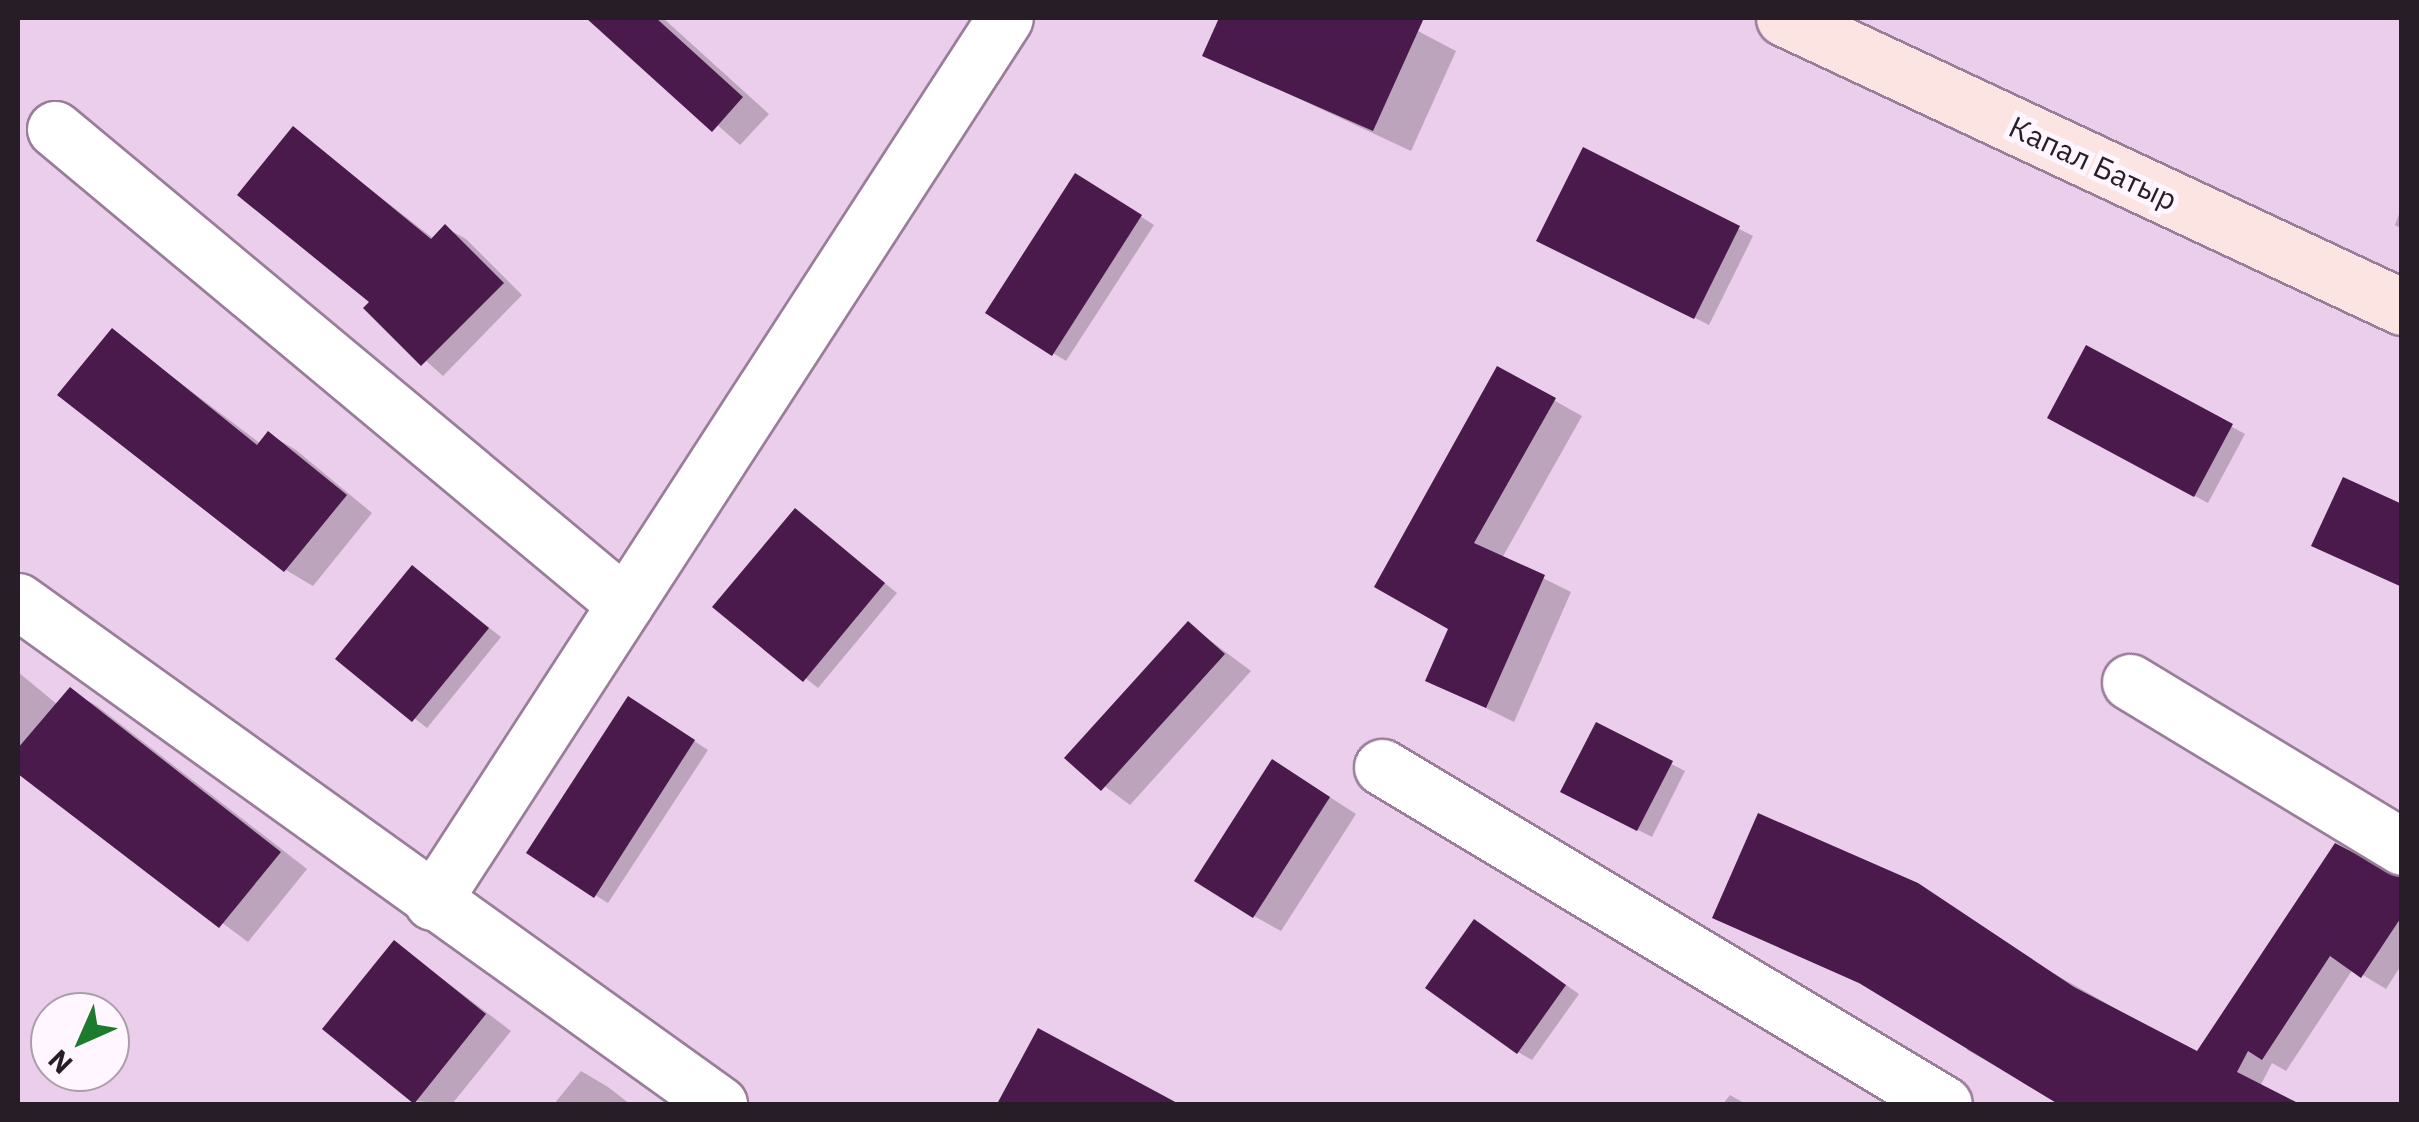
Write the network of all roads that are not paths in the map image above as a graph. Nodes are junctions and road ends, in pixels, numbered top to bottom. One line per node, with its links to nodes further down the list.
1 (1005, 18): 6 (street)
2 (1784, 18): 4 (main road, Капал Батыр)
3 (55, 128): 6 (street)
4 (2402, 307)
5 (18, 601): 10 (street)
6 (626, 604): 10 (street)
7 (2130, 682): 9 (street)
8 (1382, 767): 12 (street)
9 (2402, 846)
10 (432, 902): 11 (street)
11 (719, 1104)
12 (1944, 1104)

